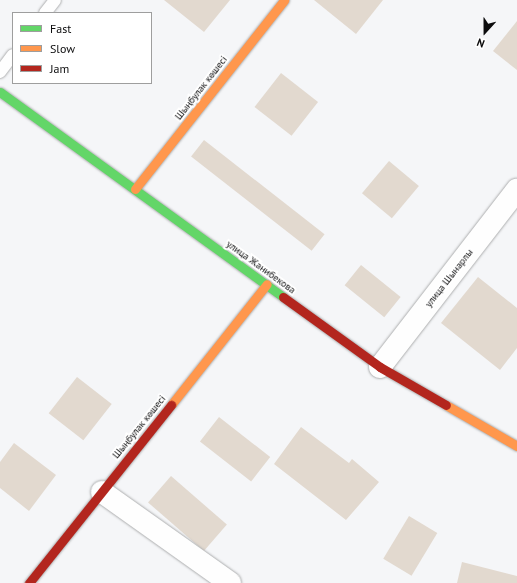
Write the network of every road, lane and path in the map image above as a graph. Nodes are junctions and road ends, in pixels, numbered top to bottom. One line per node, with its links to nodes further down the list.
1 (55, 0): 3 (lane)
2 (284, 0): 7 (street, Шыңбулак көшесі)
3 (46, 12)
4 (12, 56): 5 (lane)
5 (0, 72)
6 (0, 92): 7 (street, улица Жанибекова)
7 (135, 189): 9 (street, улица Жанибекова)
8 (517, 190): 10 (street, улица Шынарлы)
9 (267, 284): 10 (street, улица Жанибекова); 12 (street, Шыңбулак көшесі)
10 (380, 367): 11 (street, улица Жанибекова)
11 (517, 446)
12 (102, 492): 13 (street, Шыңбулак көшесі); 14 (street)
13 (29, 583)
14 (230, 583)

